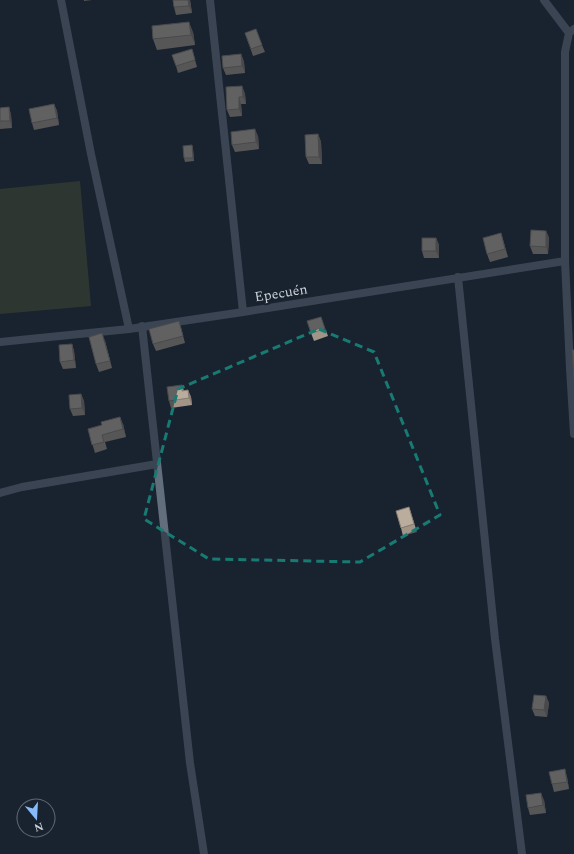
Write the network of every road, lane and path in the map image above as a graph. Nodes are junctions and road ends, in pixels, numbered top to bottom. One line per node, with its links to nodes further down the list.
1 (61, 0): 9 (street)
2 (210, 0): 7 (street)
3 (544, 0): 4 (street)
4 (572, 31): 5 (street)
5 (565, 261): 6 (street, Epecuén); 11 (street)
6 (458, 278): 7 (street, Epecuén); 15 (street)
7 (243, 312): 8 (street, Epecuén)
8 (142, 326): 9 (street, Epecuén); 12 (street)
9 (130, 329): 10 (street, Epecuén)
10 (0, 342)
11 (574, 434)
12 (157, 464): 13 (street); 14 (street)
13 (0, 493)
14 (204, 854)
15 (522, 854)

